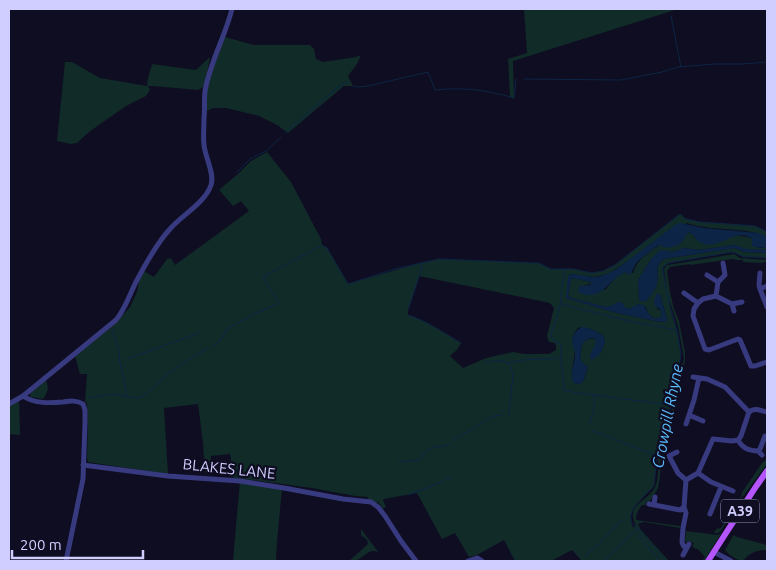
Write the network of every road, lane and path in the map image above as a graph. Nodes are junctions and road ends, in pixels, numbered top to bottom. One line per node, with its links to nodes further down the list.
1 (232, 9): 16 (street)
2 (723, 263): 5 (street)
3 (760, 273): 7 (street)
4 (707, 275): 5 (street)
5 (718, 282): 9 (street)
6 (767, 286): 7 (street)
7 (760, 289): 13 (street)
8 (684, 293): 11 (street)
9 (716, 296): 11 (street); 12 (street)
10 (742, 302): 12 (street)
11 (698, 303): 15 (street)
12 (732, 304): 14 (street)
13 (767, 307)
14 (734, 311)
15 (767, 362)
16 (23, 396): 17 (street); 26 (street)
17 (9, 404)
18 (750, 412): 19 (street); 20 (street); 24 (street)
19 (767, 412)
20 (689, 415): 21 (street); 22 (street)
21 (703, 421)
22 (686, 424)
23 (765, 436): 24 (street)
24 (738, 440): 28 (street)
25 (677, 452): 29 (street)
26 (83, 465): 37 (street); 38 (street, BLAKES LANE)
27 (767, 471): 35 (main road, A39)
28 (698, 473): 29 (street); 30 (street)
29 (686, 480): 33 (street)
30 (721, 487): 31 (street); 34 (street)
31 (733, 491)
32 (655, 497): 33 (street)
33 (684, 507): 36 (street)
34 (710, 514)
35 (714, 552): 41 (main road, A39); 42 (street)
36 (684, 555)
37 (66, 561)
38 (416, 561)
39 (468, 561): 40 (street)
40 (482, 561)
41 (708, 561)
42 (732, 561)

